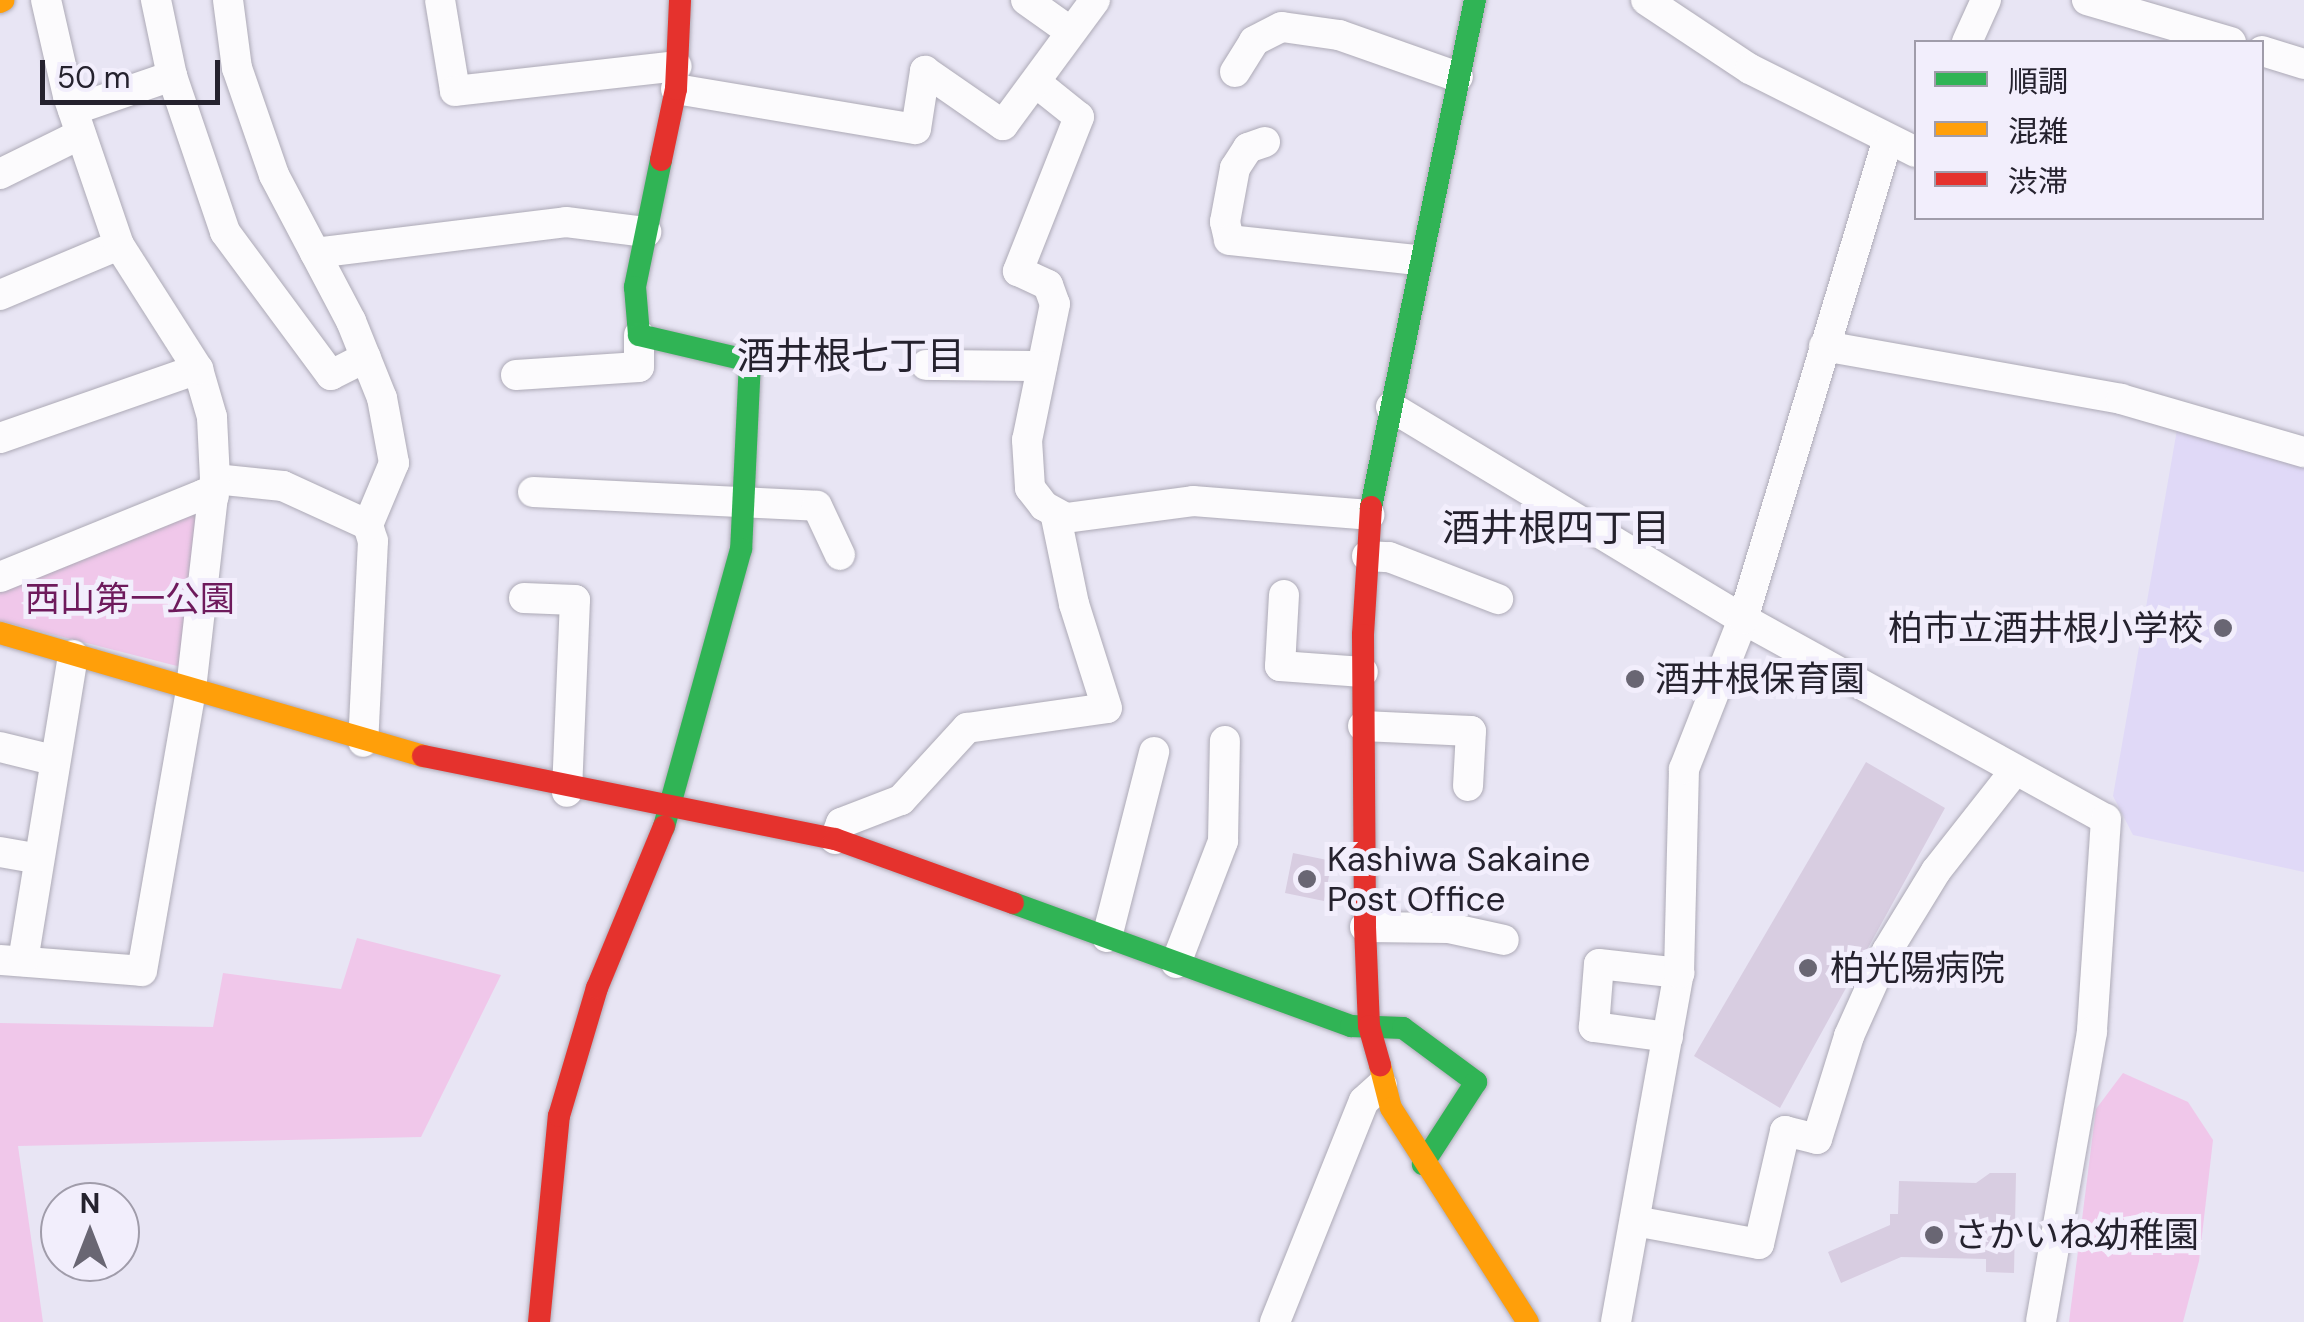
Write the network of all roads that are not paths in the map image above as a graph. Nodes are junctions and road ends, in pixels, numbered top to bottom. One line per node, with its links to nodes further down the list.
1 (46, 0): 22 (street)
2 (156, 0): 18 (street)
3 (228, 0): 29 (street)
4 (440, 0): 20 (street)
5 (680, 0): 20 (street)
6 (1026, 0): 12 (street)
7 (1095, 0): 12 (street)
8 (1475, 0): 19 (street)
9 (1646, 0): 24 (street)
10 (1986, 0): 13 (street)
11 (2087, 0): 14 (street)
12 (1067, 29): 21 (street)
13 (1968, 40)
14 (2224, 40)
15 (2264, 53): 16 (street)
16 (2304, 64)
17 (1235, 72): 19 (street)
18 (172, 76): 22 (street); 34 (street)
19 (1458, 76): 30 (street)
20 (677, 78): 21 (street); 27 (street)
21 (1039, 85): 36 (street)
22 (77, 122): 26 (street); 28 (street)
23 (1265, 142): 30 (street)
24 (1887, 142): 25 (street); 33 (street)
25 (1914, 151)
26 (0, 174)
27 (646, 232): 29 (street); 32 (street)
28 (118, 245): 31 (street); 37 (street)
29 (315, 253): 34 (street)
30 (1417, 260): 39 (street)
31 (0, 295)
32 (639, 335): 38 (street); 44 (street)
33 (1824, 346): 41 (street); 54 (street)
34 (366, 358): 47 (street)
35 (926, 365): 36 (street)
36 (1042, 366): 46 (street)
37 (198, 369): 40 (street); 42 (street)
38 (516, 375)
39 (1391, 408): 45 (street); 54 (street)
40 (0, 438)
41 (2304, 452)
42 (215, 488): 47 (street); 50 (street); 58 (street)
43 (533, 492): 44 (street)
44 (743, 501): 48 (street); 68 (street)
45 (1369, 515): 46 (street); 49 (street)
46 (1056, 517): 69 (street)
47 (368, 525): 61 (street)
48 (840, 555)
49 (1367, 556): 53 (street); 57 (street)
50 (0, 577)
51 (1284, 595): 57 (street)
52 (524, 598): 67 (street)
53 (1498, 599)
54 (1743, 620): 65 (street); 77 (street)
55 (0, 633): 56 (street)
56 (73, 656): 58 (street); 64 (street)
57 (1362, 672): 59 (street)
58 (191, 689): 61 (street); 75 (street)
59 (1362, 726): 66 (street); 72 (street)
60 (1224, 741): 76 (street)
61 (363, 742): 67 (street)
62 (0, 747): 64 (street)
63 (1154, 752): 73 (street)
64 (53, 760): 71 (street)
65 (2014, 773): 82 (street); 87 (street)
66 (1468, 786)
67 (567, 792): 68 (street)
68 (667, 810): 69 (street); 83 (street)
69 (835, 839): 73 (street)
70 (0, 852): 71 (street)
71 (38, 858): 75 (street)
72 (1364, 927): 74 (street); 78 (street)
73 (1107, 938): 76 (street)
74 (1504, 940)
75 (12, 961)
76 (1176, 963): 78 (street)
77 (1679, 974): 79 (street); 79 (street)
78 (1369, 1026): 80 (street); 81 (street)
79 (1668, 1037): 82 (street)
80 (1382, 1085): 81 (street); 84 (street)
81 (1423, 1164): 85 (street)
82 (1635, 1221): 86 (street)
83 (538, 1322)
84 (1275, 1322)
85 (1528, 1322)
86 (1616, 1322)
87 (2041, 1322)

